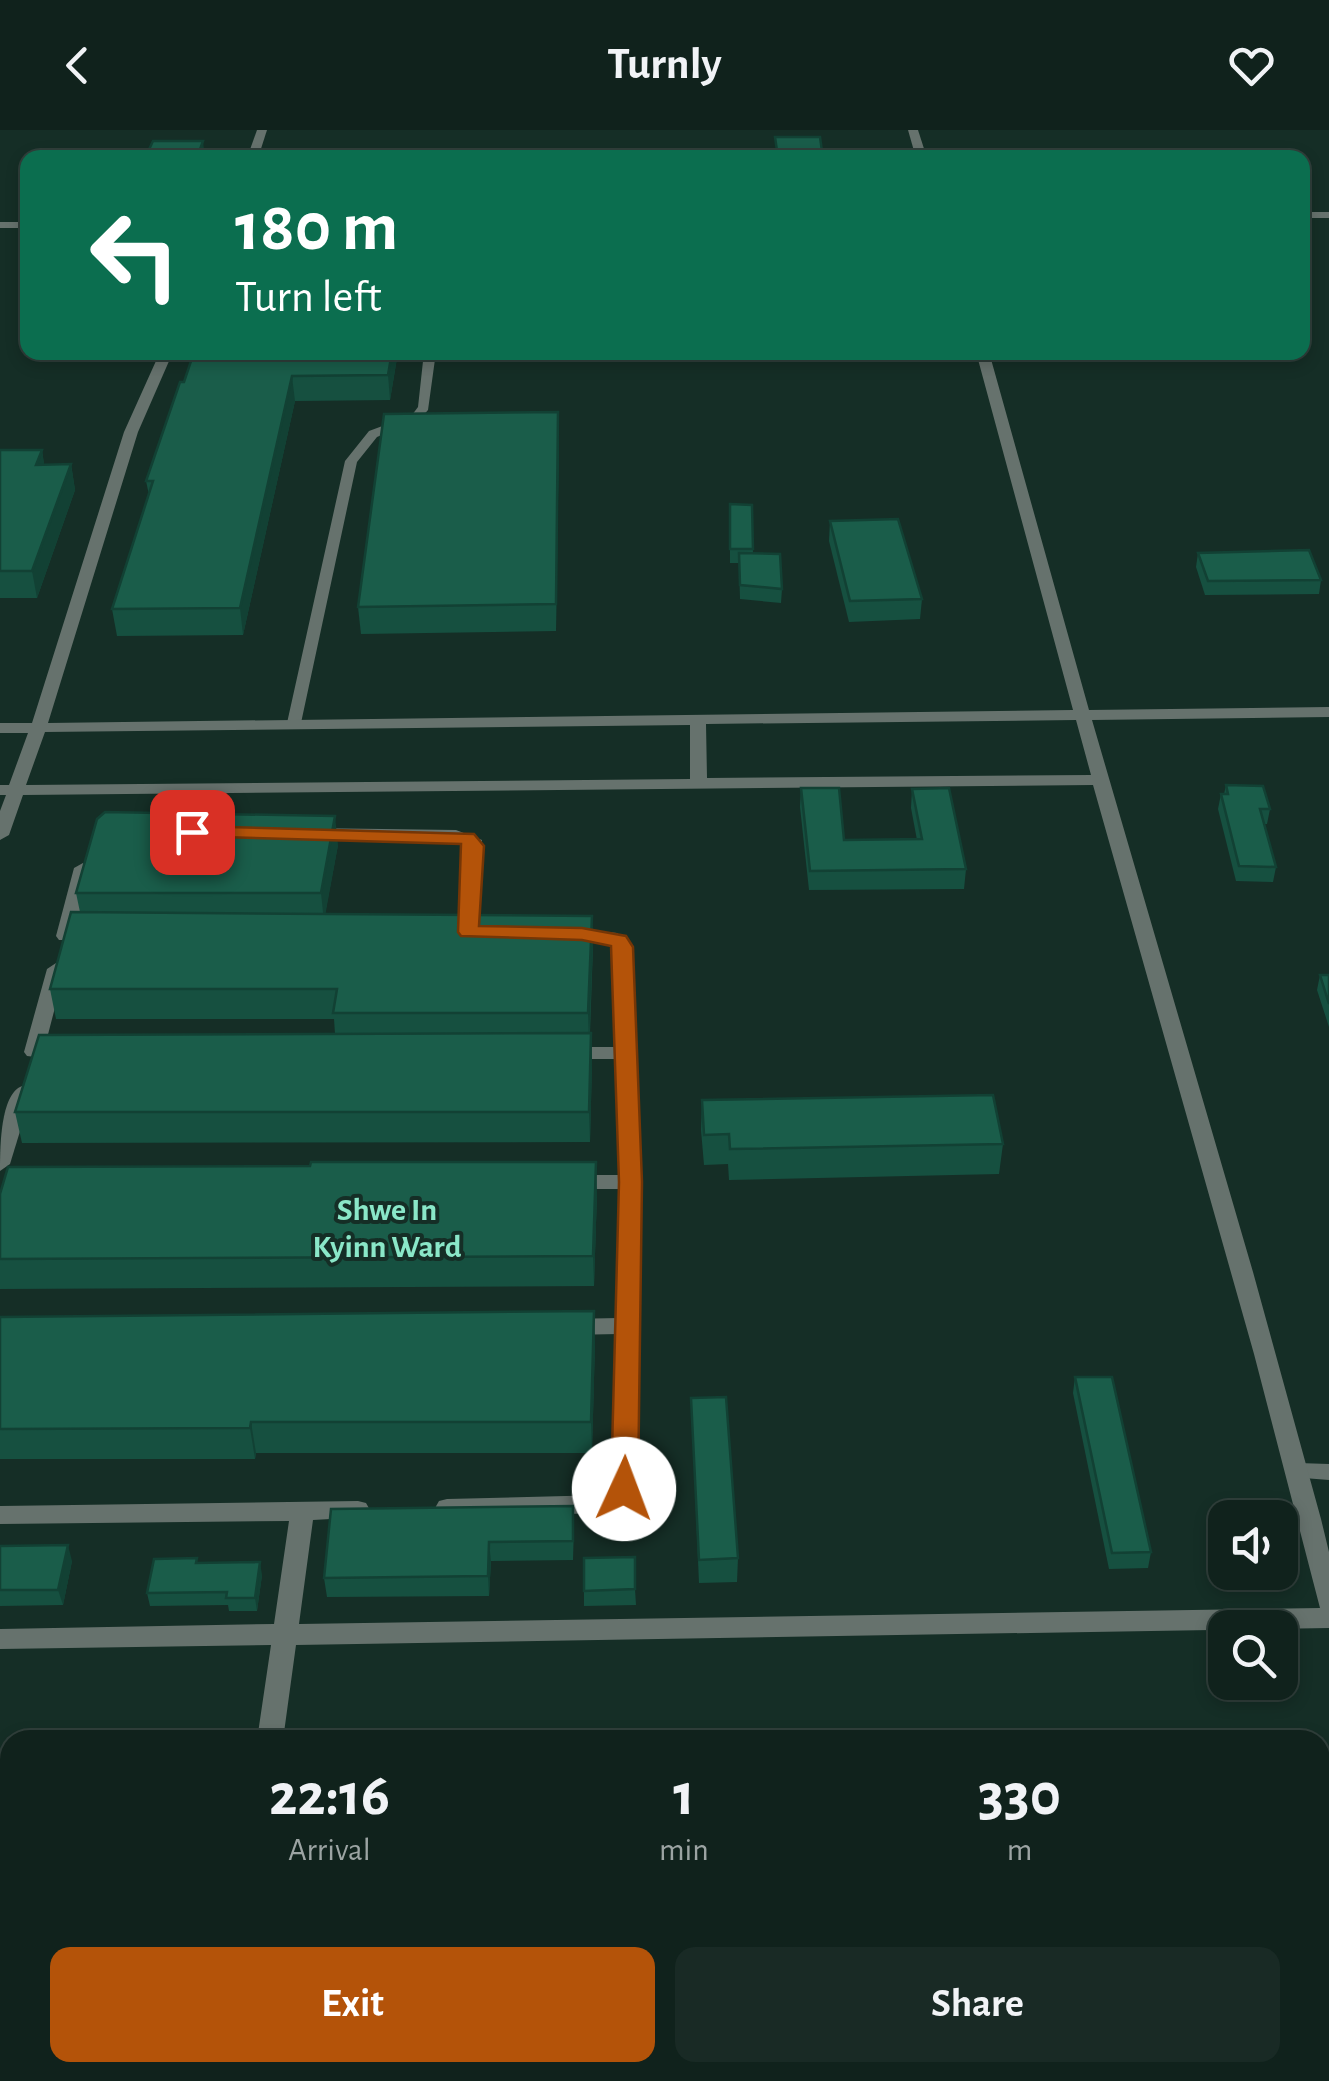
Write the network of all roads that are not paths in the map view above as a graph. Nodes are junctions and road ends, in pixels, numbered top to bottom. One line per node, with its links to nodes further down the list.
1 (163, 360): 8 (street)
2 (429, 360): 7 (lane)
3 (984, 360): 5 (street)
4 (1329, 712): 5 (street)
5 (1084, 716): 6 (street); 10 (street)
6 (698, 720): 7 (street); 11 (street)
7 (294, 723): 8 (street)
8 (40, 727): 9 (street); 12 (street)
9 (0, 728)
10 (1100, 780): 11 (street); 27 (street)
11 (699, 786): 12 (street)
12 (8, 790): 14 (street)
13 (296, 833): 16 (street)
14 (0, 836)
15 (90, 844): 18 (street)
16 (468, 932)
17 (544, 934): 21 (street)
18 (34, 1052): 19 (street); 22 (street)
19 (74, 1052)
20 (548, 1053): 21 (street)
21 (627, 1053): 24 (street)
22 (0, 1164)
23 (552, 1182): 24 (street)
24 (630, 1182): 25 (street)
25 (630, 1326): 26 (street); 29 (street)
26 (551, 1327)
27 (1298, 1471): 28 (lane); 33 (street)
28 (1329, 1472)
29 (416, 1508)
30 (378, 1510): 31 (street)
31 (302, 1511): 32 (street); 35 (street)
32 (0, 1514)
33 (1329, 1602)
34 (1329, 1618): 35 (street)
35 (282, 1634): 36 (street); 37 (street)
36 (0, 1639)
37 (271, 1730)

